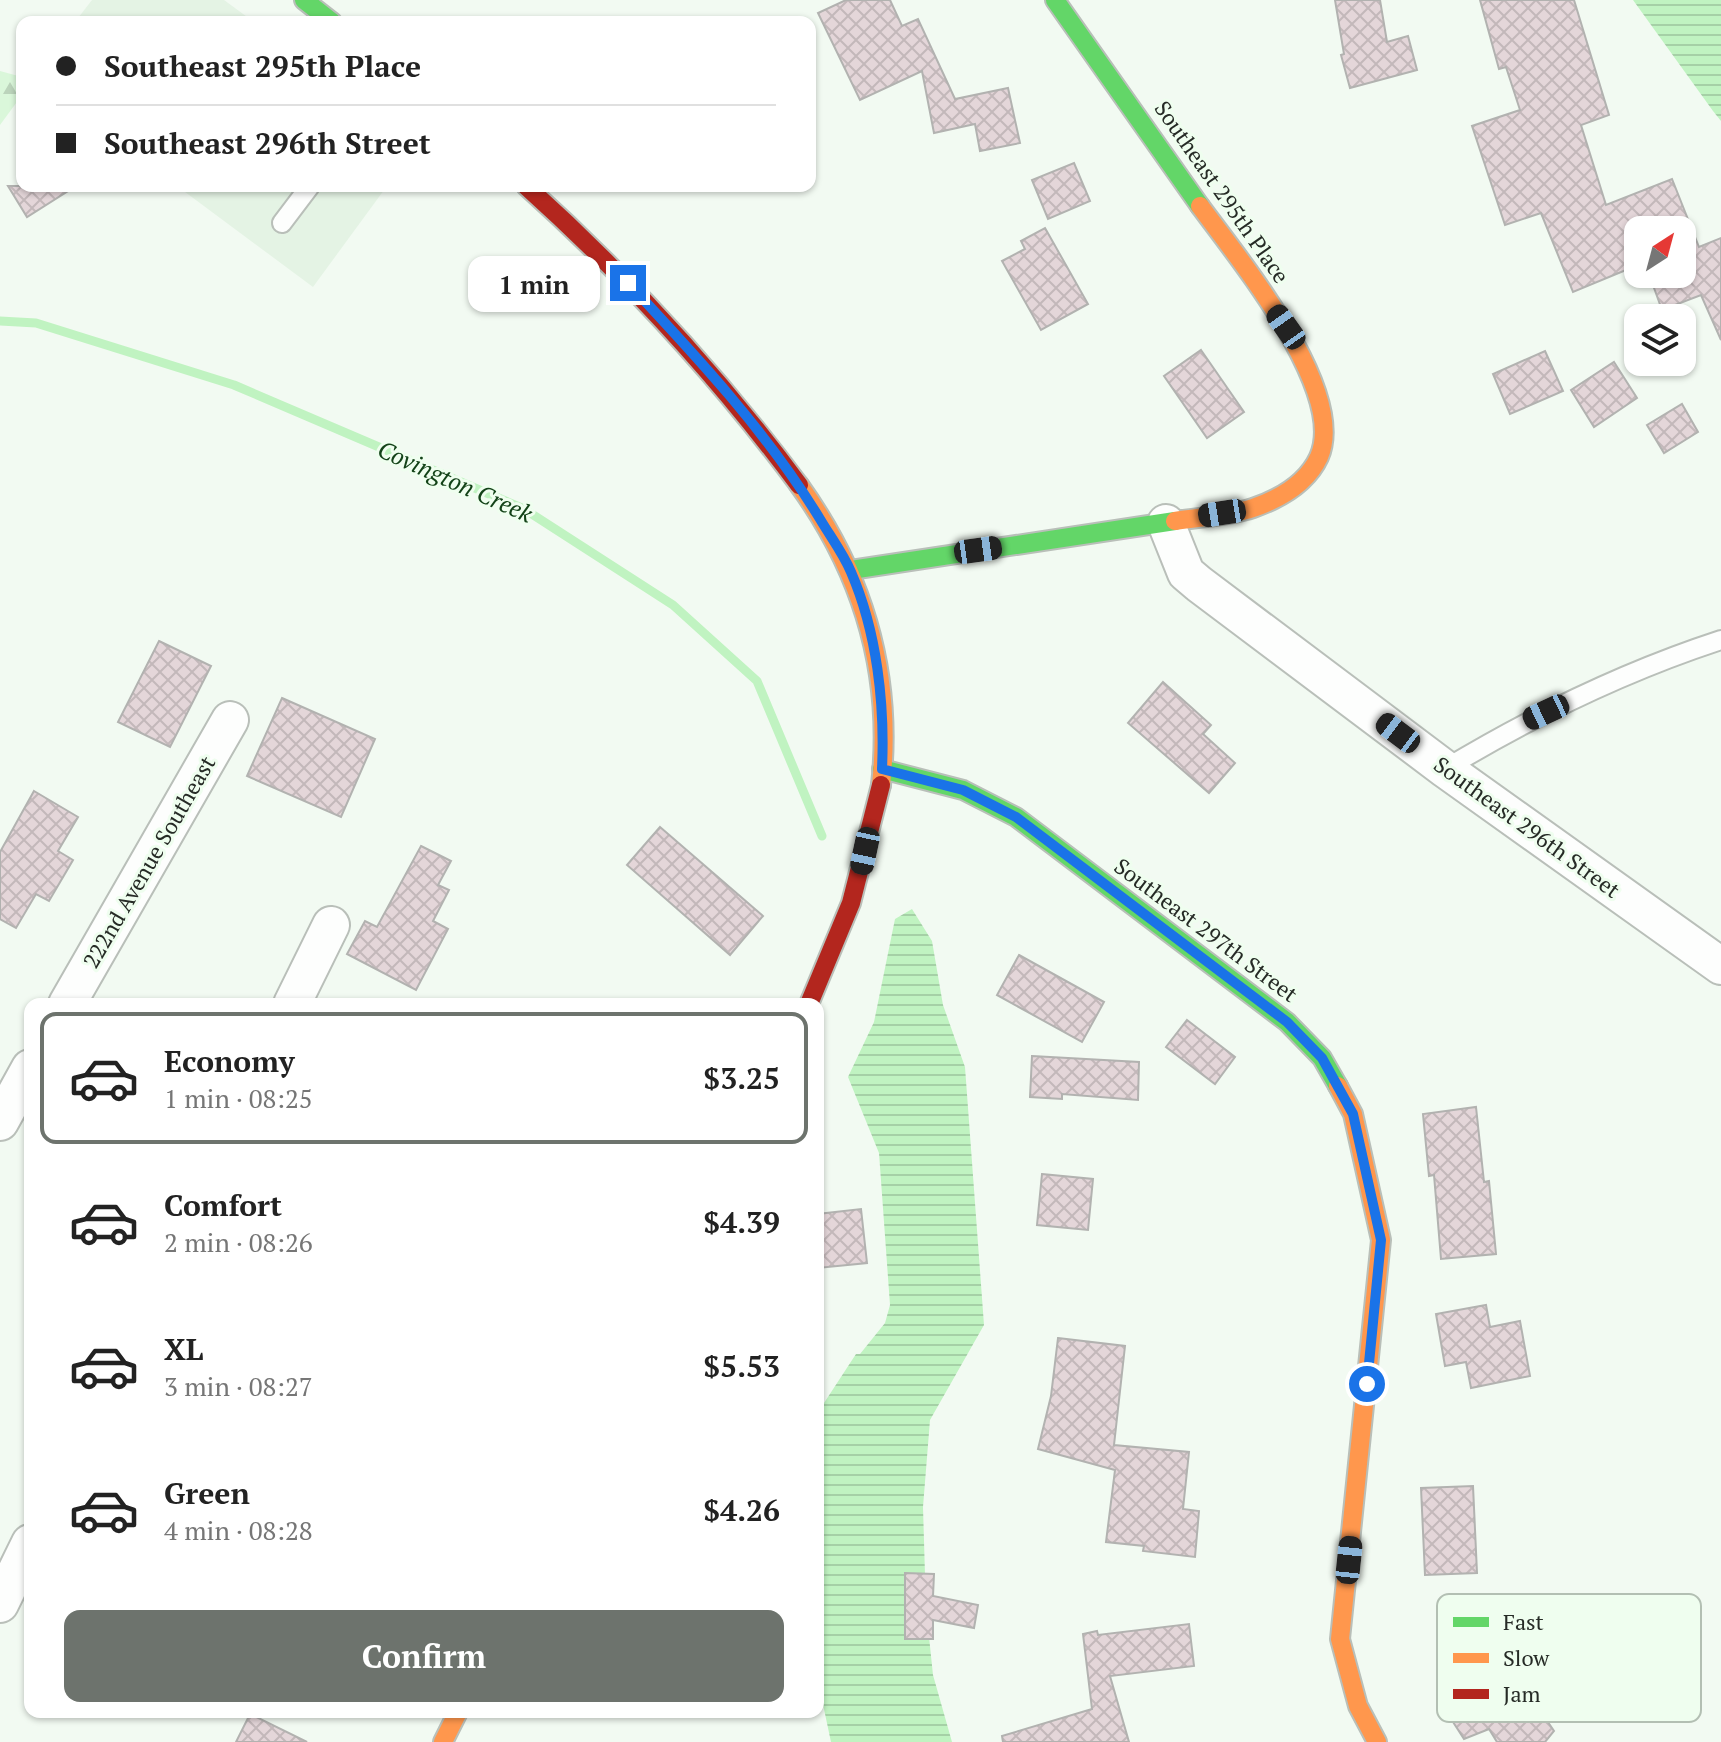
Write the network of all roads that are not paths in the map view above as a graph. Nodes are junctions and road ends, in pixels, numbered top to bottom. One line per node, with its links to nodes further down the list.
1 (304, 0): 3 (street)
2 (1055, 0): 7 (street, Southeast 295th Place)
3 (324, 16)
4 (305, 192): 6 (lane)
5 (533, 192): 8 (street)
6 (282, 223)
7 (1166, 523): 8 (street, Southeast 295th Place); 12 (street, Southeast 296th Street)
8 (851, 570): 11 (street)
9 (1721, 640): 12 (lane)
10 (230, 720): 15 (street, 222nd Avenue Southeast)
11 (882, 769): 17 (street); 24 (street, Southeast 297th Street)
12 (1445, 769): 14 (street, Southeast 296th Street)
13 (331, 925): 16 (street)
14 (1721, 966)
15 (70, 998)
16 (295, 998)
17 (812, 998)
18 (24, 1079): 19 (street)
19 (0, 1122)
20 (24, 1555): 21 (street)
21 (0, 1604)
22 (456, 1718): 23 (street)
23 (446, 1741)
24 (1377, 1742)

